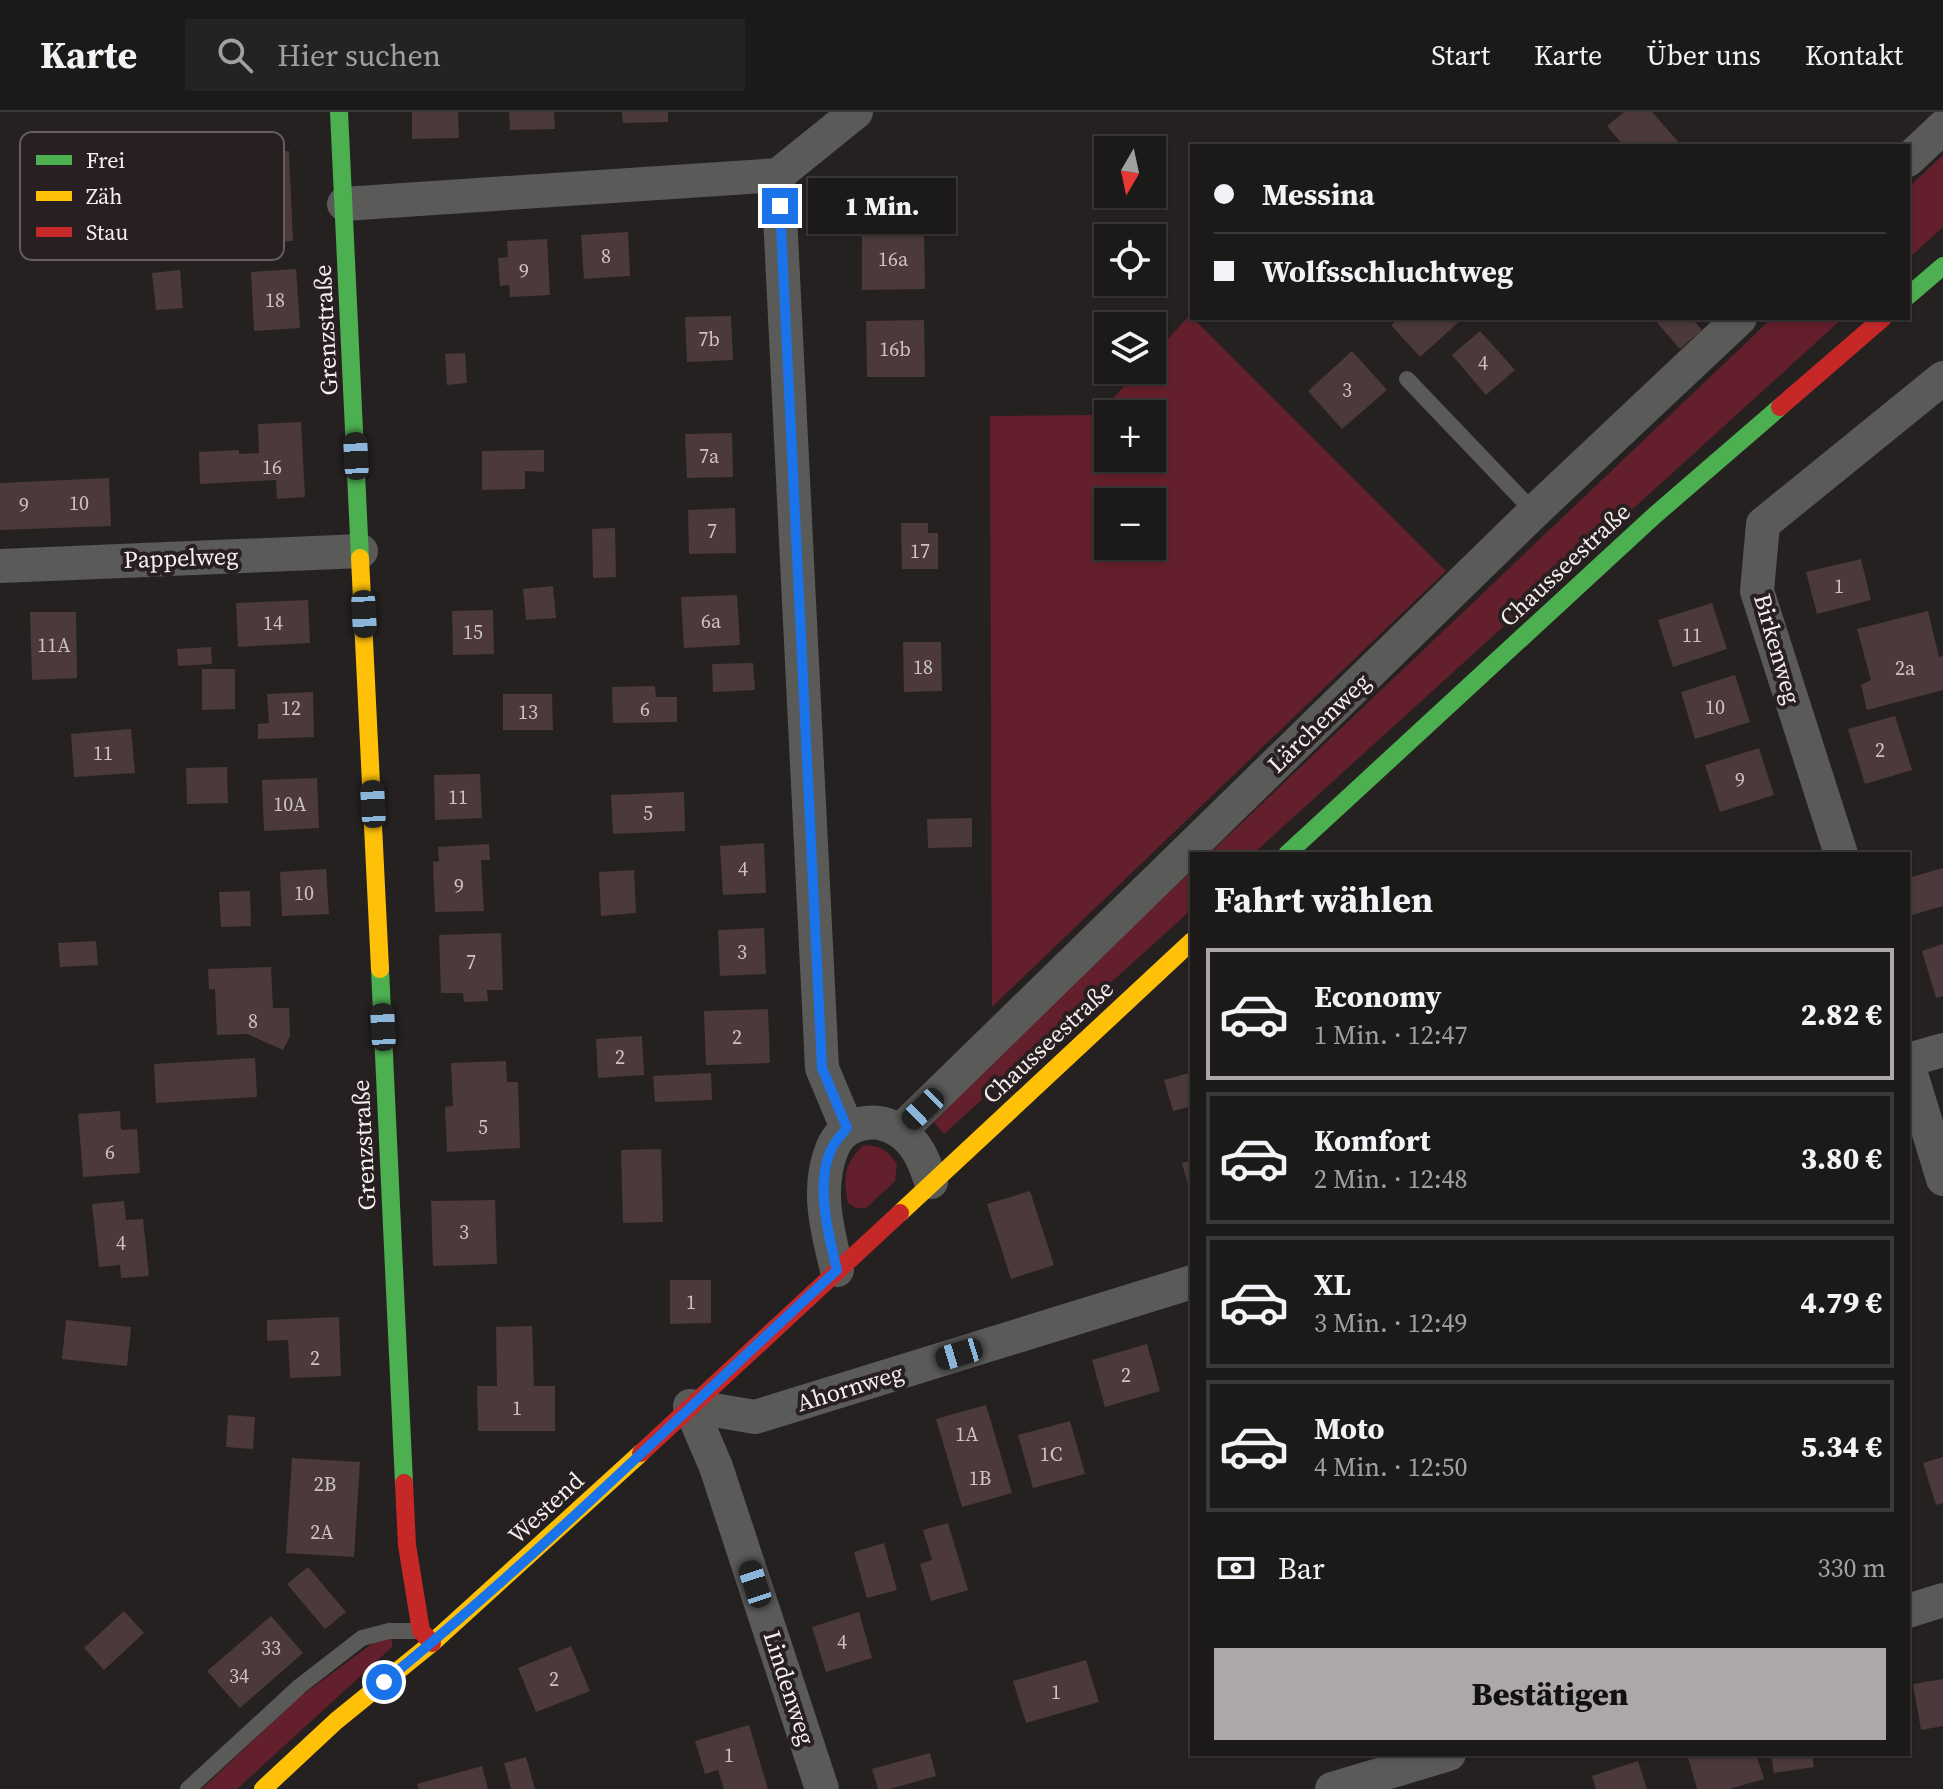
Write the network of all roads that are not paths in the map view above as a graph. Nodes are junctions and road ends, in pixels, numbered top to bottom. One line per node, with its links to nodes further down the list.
1 (339, 112): 6 (main road, Grenzstraße)
2 (856, 112): 5 (street)
3 (1943, 127): 4 (street)
4 (1910, 158)
5 (778, 175): 6 (street); 22 (street)
6 (344, 204): 14 (main road, Grenzstraße)
7 (1943, 266): 8 (main road)
8 (1910, 294)
9 (1738, 320): 13 (street, Lärchenweg)
10 (1881, 320): 16 (main road, Chausseestraße)
11 (1943, 378): 17 (street, Birkenweg)
12 (1407, 379): 13 (lane)
13 (1534, 512): 23 (street, Lärchenweg)
14 (361, 551): 15 (street, Pappelweg); 31 (main road, Grenzstraße)
15 (0, 566)
16 (1289, 852)
17 (1840, 852)
18 (1190, 943): 25 (main road, Chausseestraße)
19 (1943, 1050): 20 (street)
20 (1910, 1061)
21 (1910, 1069): 24 (street)
22 (847, 1128): 23 (street); 26 (street)
23 (900, 1131): 25 (street)
24 (1943, 1179)
25 (931, 1182): 26 (main road, Chausseestraße)
26 (837, 1270): 28 (main road, Chausseestraße)
27 (1190, 1283): 28 (street, Ahornweg)
28 (690, 1406): 31 (main road, Westend); 35 (street, Lindenweg)
29 (1943, 1600): 30 (street)
30 (1910, 1610)
31 (427, 1637): 33 (lane); 34 (main road, Westend)
32 (1441, 1767): 36 (street)
33 (188, 1789)
34 (263, 1789)
35 (822, 1789)
36 (1332, 1789)

